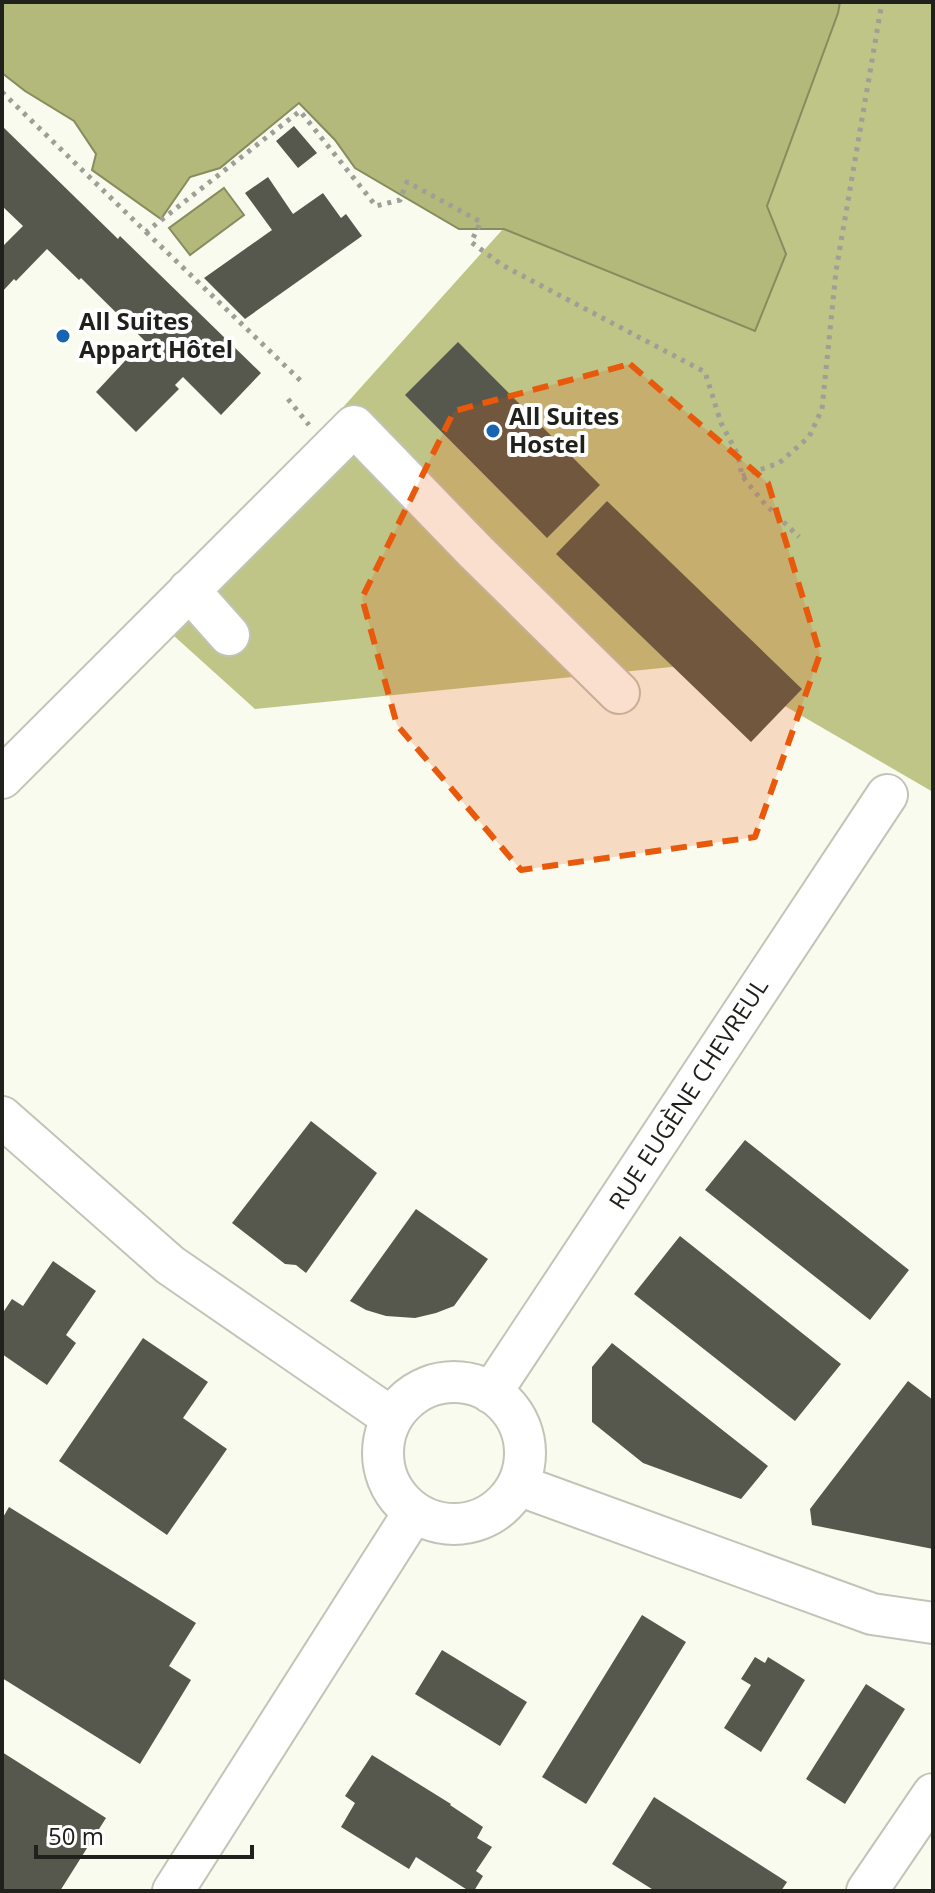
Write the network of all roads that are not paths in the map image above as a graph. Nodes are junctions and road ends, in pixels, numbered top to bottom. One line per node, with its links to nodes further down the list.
1 (189, 590): 2 (street); 3 (street); 4 (street)
2 (229, 635)
3 (619, 693)
4 (2, 778)
5 (887, 795): 7 (street, RUE EUGÈNE CHEVREUL)
6 (2, 1117): 8 (street)
7 (491, 1393): 8 (street); 9 (street)
8 (392, 1418): 10 (street)
9 (518, 1485): 10 (street); 11 (street)
10 (414, 1512): 13 (street)
11 (933, 1623)
12 (933, 1794): 14 (street)
13 (173, 1891)
14 (867, 1891)

